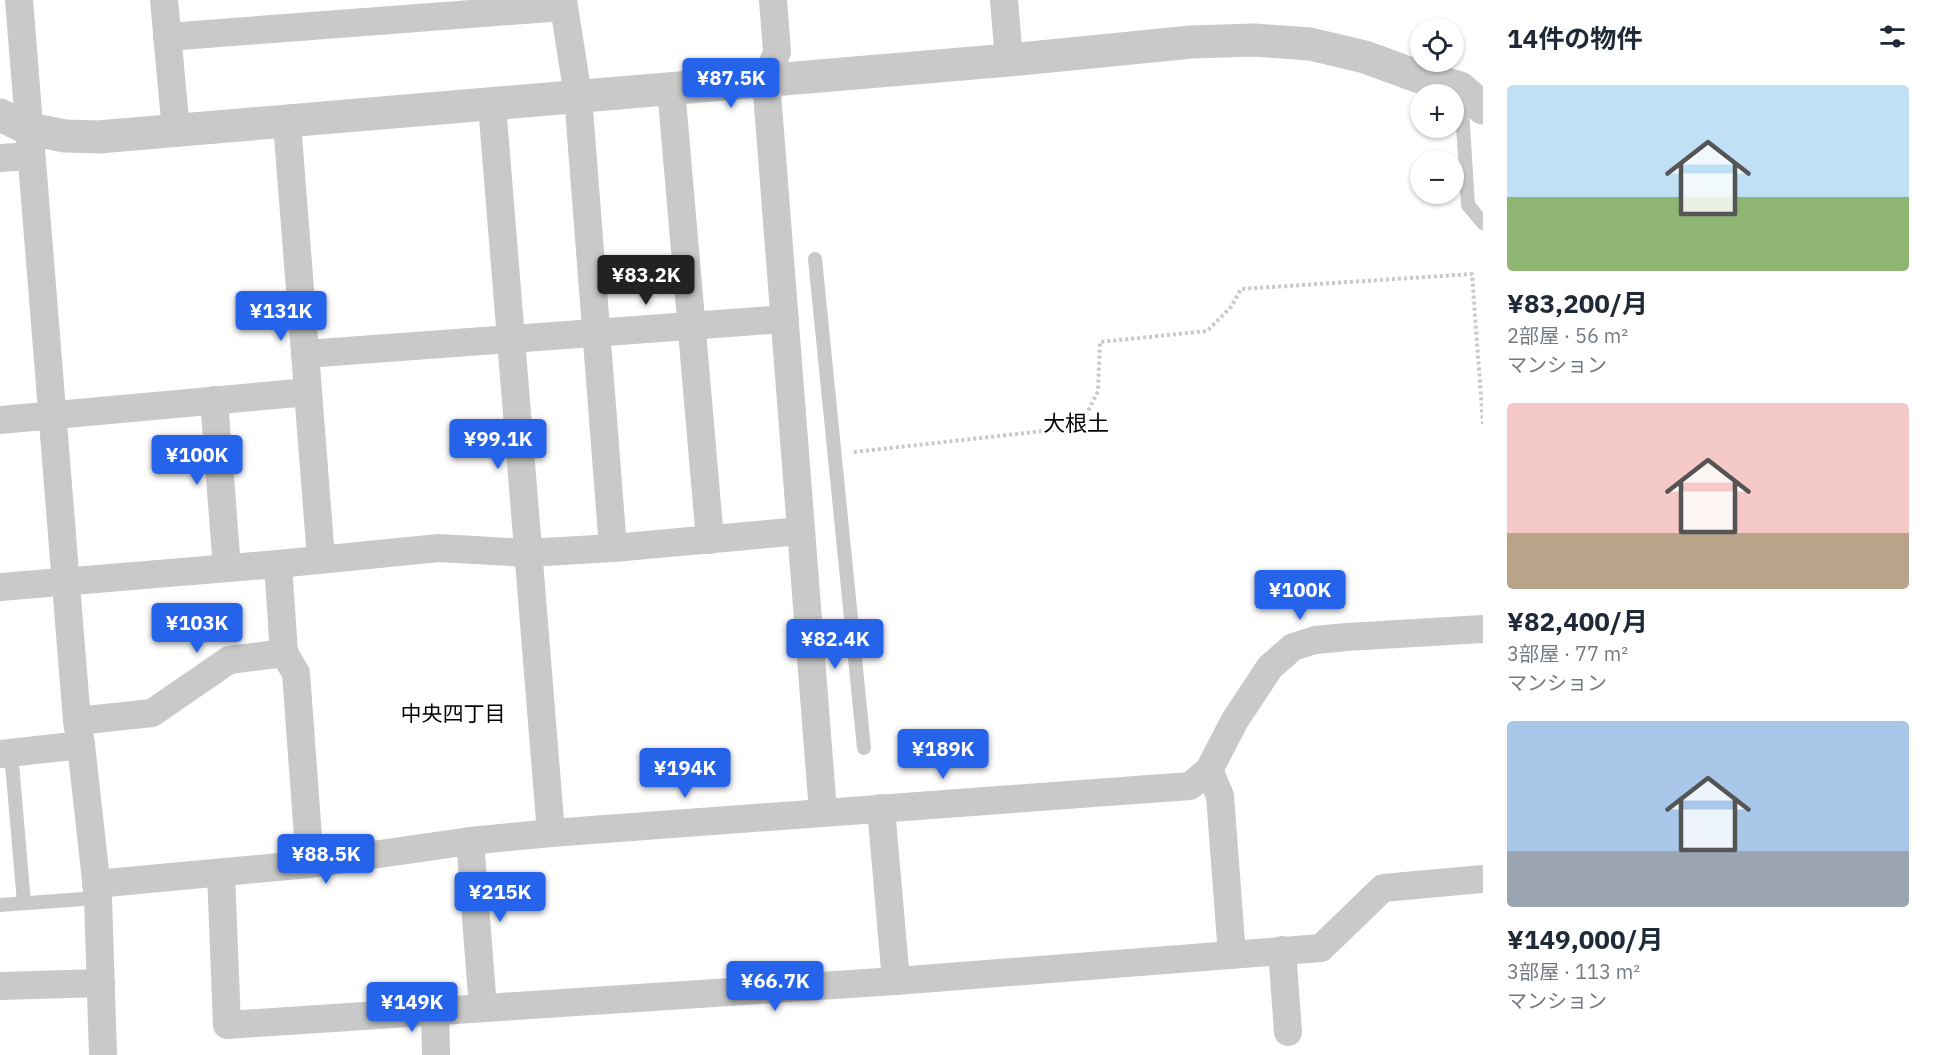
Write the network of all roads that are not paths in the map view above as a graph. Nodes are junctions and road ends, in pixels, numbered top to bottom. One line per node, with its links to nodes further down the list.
1 (19, 0): 15 (street)
2 (164, 0): 6 (street)
3 (773, 0): 8 (street)
4 (1004, 0): 7 (street)
5 (563, 3): 6 (street); 10 (street)
6 (167, 37): 14 (street)
7 (1009, 60): 8 (street); 11 (street)
8 (766, 80): 9 (street); 19 (street)
9 (671, 88): 10 (street); 20 (street)
10 (578, 96): 12 (street); 21 (street)
11 (1472, 98): 17 (lane)
12 (492, 105): 13 (street); 22 (street)
13 (287, 123): 14 (street); 23 (street)
14 (176, 131): 15 (street)
15 (20, 133): 16 (street); 26 (street)
16 (0, 158)
17 (1483, 223)
18 (814, 259): 40 (lane)
19 (785, 319): 20 (street); 28 (street)
20 (692, 326): 21 (street); 29 (street)
21 (596, 332): 22 (street); 30 (street)
22 (511, 338): 23 (street); 31 (street)
23 (305, 354): 24 (street)
24 (308, 392): 25 (street); 32 (street)
25 (214, 400): 26 (street); 34 (street)
26 (51, 416): 27 (street); 35 (street)
27 (0, 420)
28 (801, 531): 29 (street); 44 (street)
29 (710, 540): 30 (street)
30 (613, 548): 31 (street)
31 (528, 553): 32 (street); 45 (street)
32 (321, 558): 33 (street)
33 (278, 564): 34 (street); 38 (street)
34 (226, 568): 35 (street)
35 (65, 582): 36 (street); 39 (street)
36 (0, 587)
37 (1483, 628): 42 (street)
38 (284, 653): 39 (street); 47 (street)
39 (79, 733): 41 (street); 50 (street)
40 (864, 748)
41 (6, 753): 51 (lane)
42 (1209, 770): 43 (street); 54 (street)
43 (881, 808): 44 (street); 55 (street)
44 (823, 812): 45 (street)
45 (551, 833): 46 (street)
46 (470, 841): 47 (street); 58 (street)
47 (310, 864): 48 (street)
48 (221, 874): 50 (street); 59 (street)
49 (1483, 879): 53 (street)
50 (97, 891): 51 (lane); 56 (street)
51 (24, 903): 52 (lane)
52 (0, 905)
53 (1282, 950): 54 (street); 60 (street)
54 (1232, 955): 55 (street)
55 (896, 981): 58 (street)
56 (100, 983): 57 (street); 61 (street)
57 (0, 986)
58 (483, 1008): 59 (street)
59 (435, 1010): 62 (street)
60 (1288, 1032)
61 (103, 1055)
62 (436, 1055)

